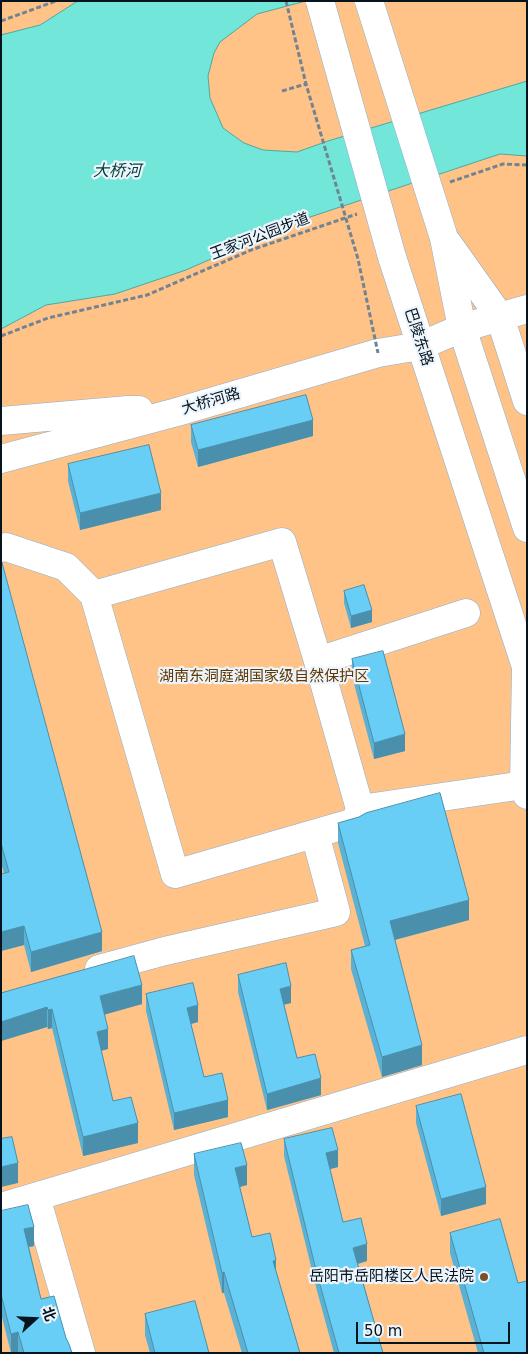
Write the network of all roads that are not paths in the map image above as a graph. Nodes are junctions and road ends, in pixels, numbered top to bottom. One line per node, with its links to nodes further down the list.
1 (320, 1): 7 (street, 巴陵东路, bridge)
2 (369, 1): 3 (street, bridge)
3 (444, 238): 5 (street); 6 (street)
4 (527, 309): 5 (street, 大桥河路)
5 (500, 318): 6 (street, 大桥河路); 8 (street)
6 (462, 328): 7 (street, 大桥河路); 12 (street)
7 (420, 346): 9 (street, 大桥河路); 17 (street, 巴陵东路)
8 (527, 401)
9 (177, 412): 10 (street); 11 (street, 大桥河路)
10 (1, 421)
11 (1, 459)
12 (527, 528)
13 (1, 548): 14 (street)
14 (94, 595): 16 (street); 20 (street)
15 (466, 613): 16 (street)
16 (318, 661): 19 (street)
17 (526, 668): 18 (street, 巴陵东路)
18 (526, 790): 19 (street)
19 (360, 809): 20 (street)
20 (315, 834): 21 (street)
21 (78, 975)
22 (527, 1050): 23 (street)
23 (36, 1197): 24 (street); 25 (street)
24 (1, 1207)
25 (81, 1353)

